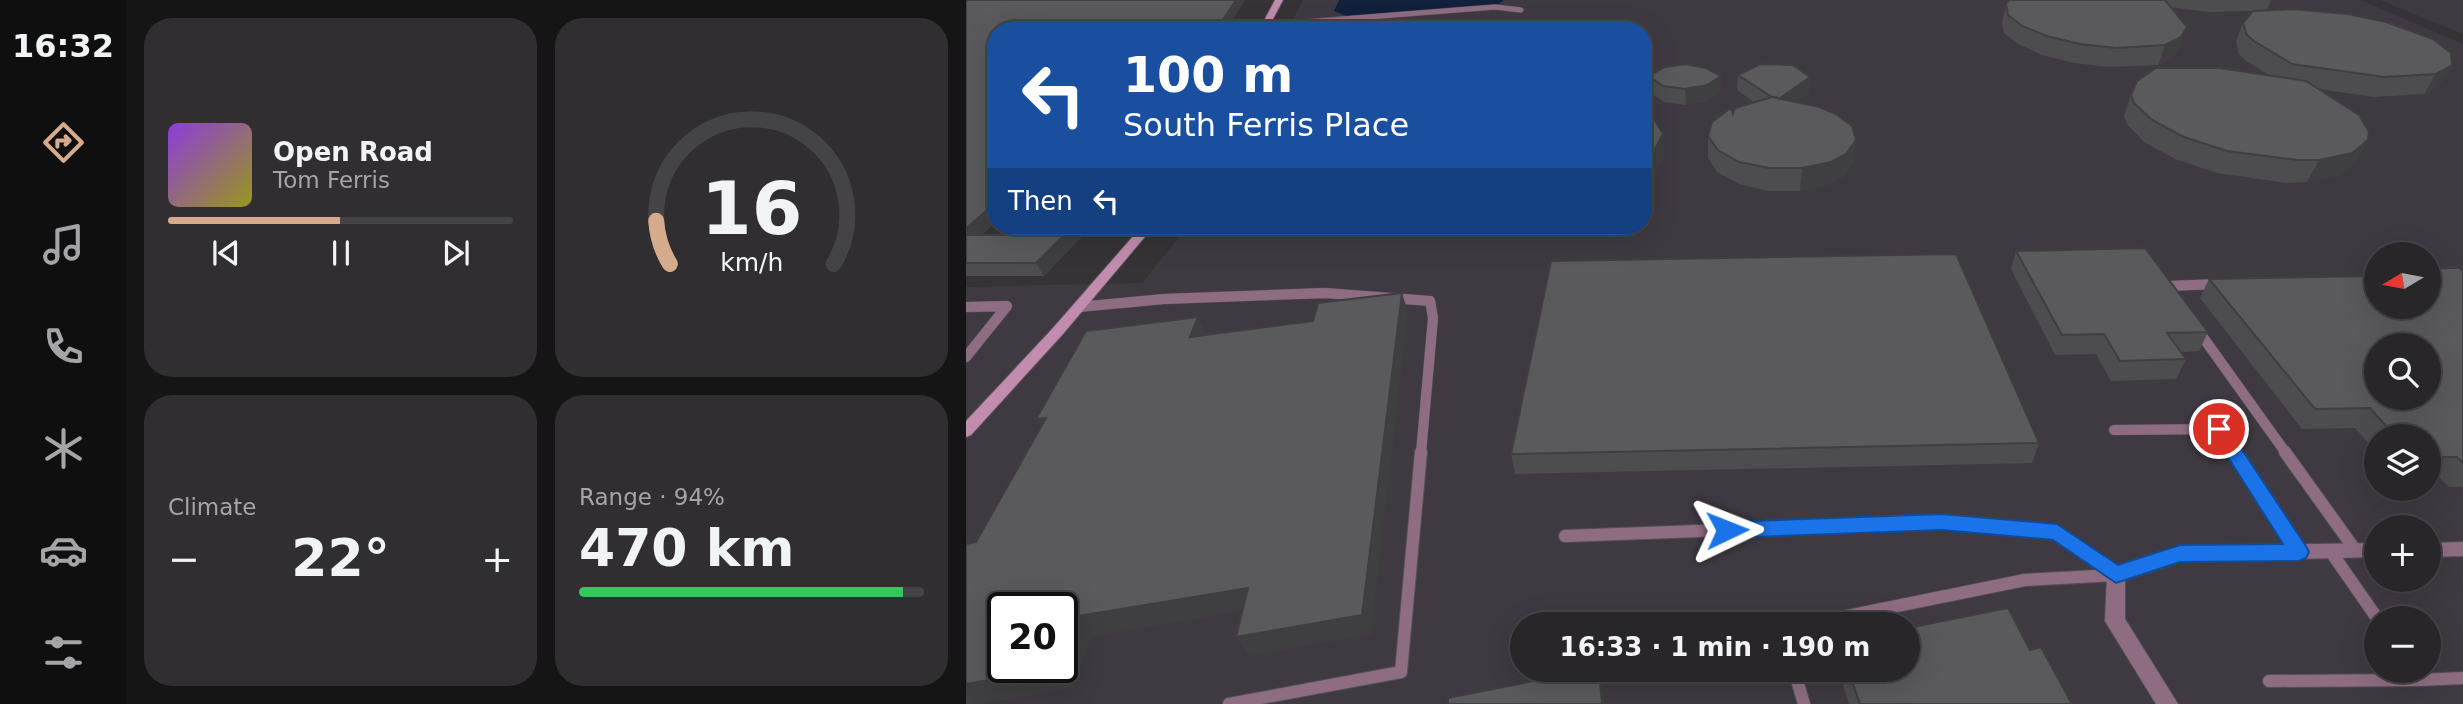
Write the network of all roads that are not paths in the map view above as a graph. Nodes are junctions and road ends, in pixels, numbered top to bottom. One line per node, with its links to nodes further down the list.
1 (1279, 0): 3 (street)
2 (1521, 10): 4 (lane)
3 (1267, 21)
4 (1333, 21)
5 (1140, 235): 9 (street)
6 (2235, 283): 7 (lane)
7 (2174, 296)
8 (966, 307): 11 (lane)
9 (1079, 307): 13 (street); 29 (lane)
10 (2189, 318): 17 (lane)
11 (966, 357)
12 (2114, 430): 19 (lane)
13 (966, 431)
14 (1565, 536): 21 (lane)
15 (2463, 549): 16 (street)
16 (2441, 550)
17 (2356, 551): 18 (street); 20 (street)
18 (2364, 551)
19 (2299, 552): 20 (street); 21 (street)
20 (2331, 552): 22 (lane)
21 (2116, 575): 23 (lane); 31 (street)
22 (2368, 606)
23 (1867, 612)
24 (2364, 677): 27 (lane)
25 (2441, 677): 26 (lane)
26 (2463, 678)
27 (2269, 681)
28 (1798, 682): 30 (lane)
29 (1229, 704)
30 (1804, 704)
31 (2168, 704)

